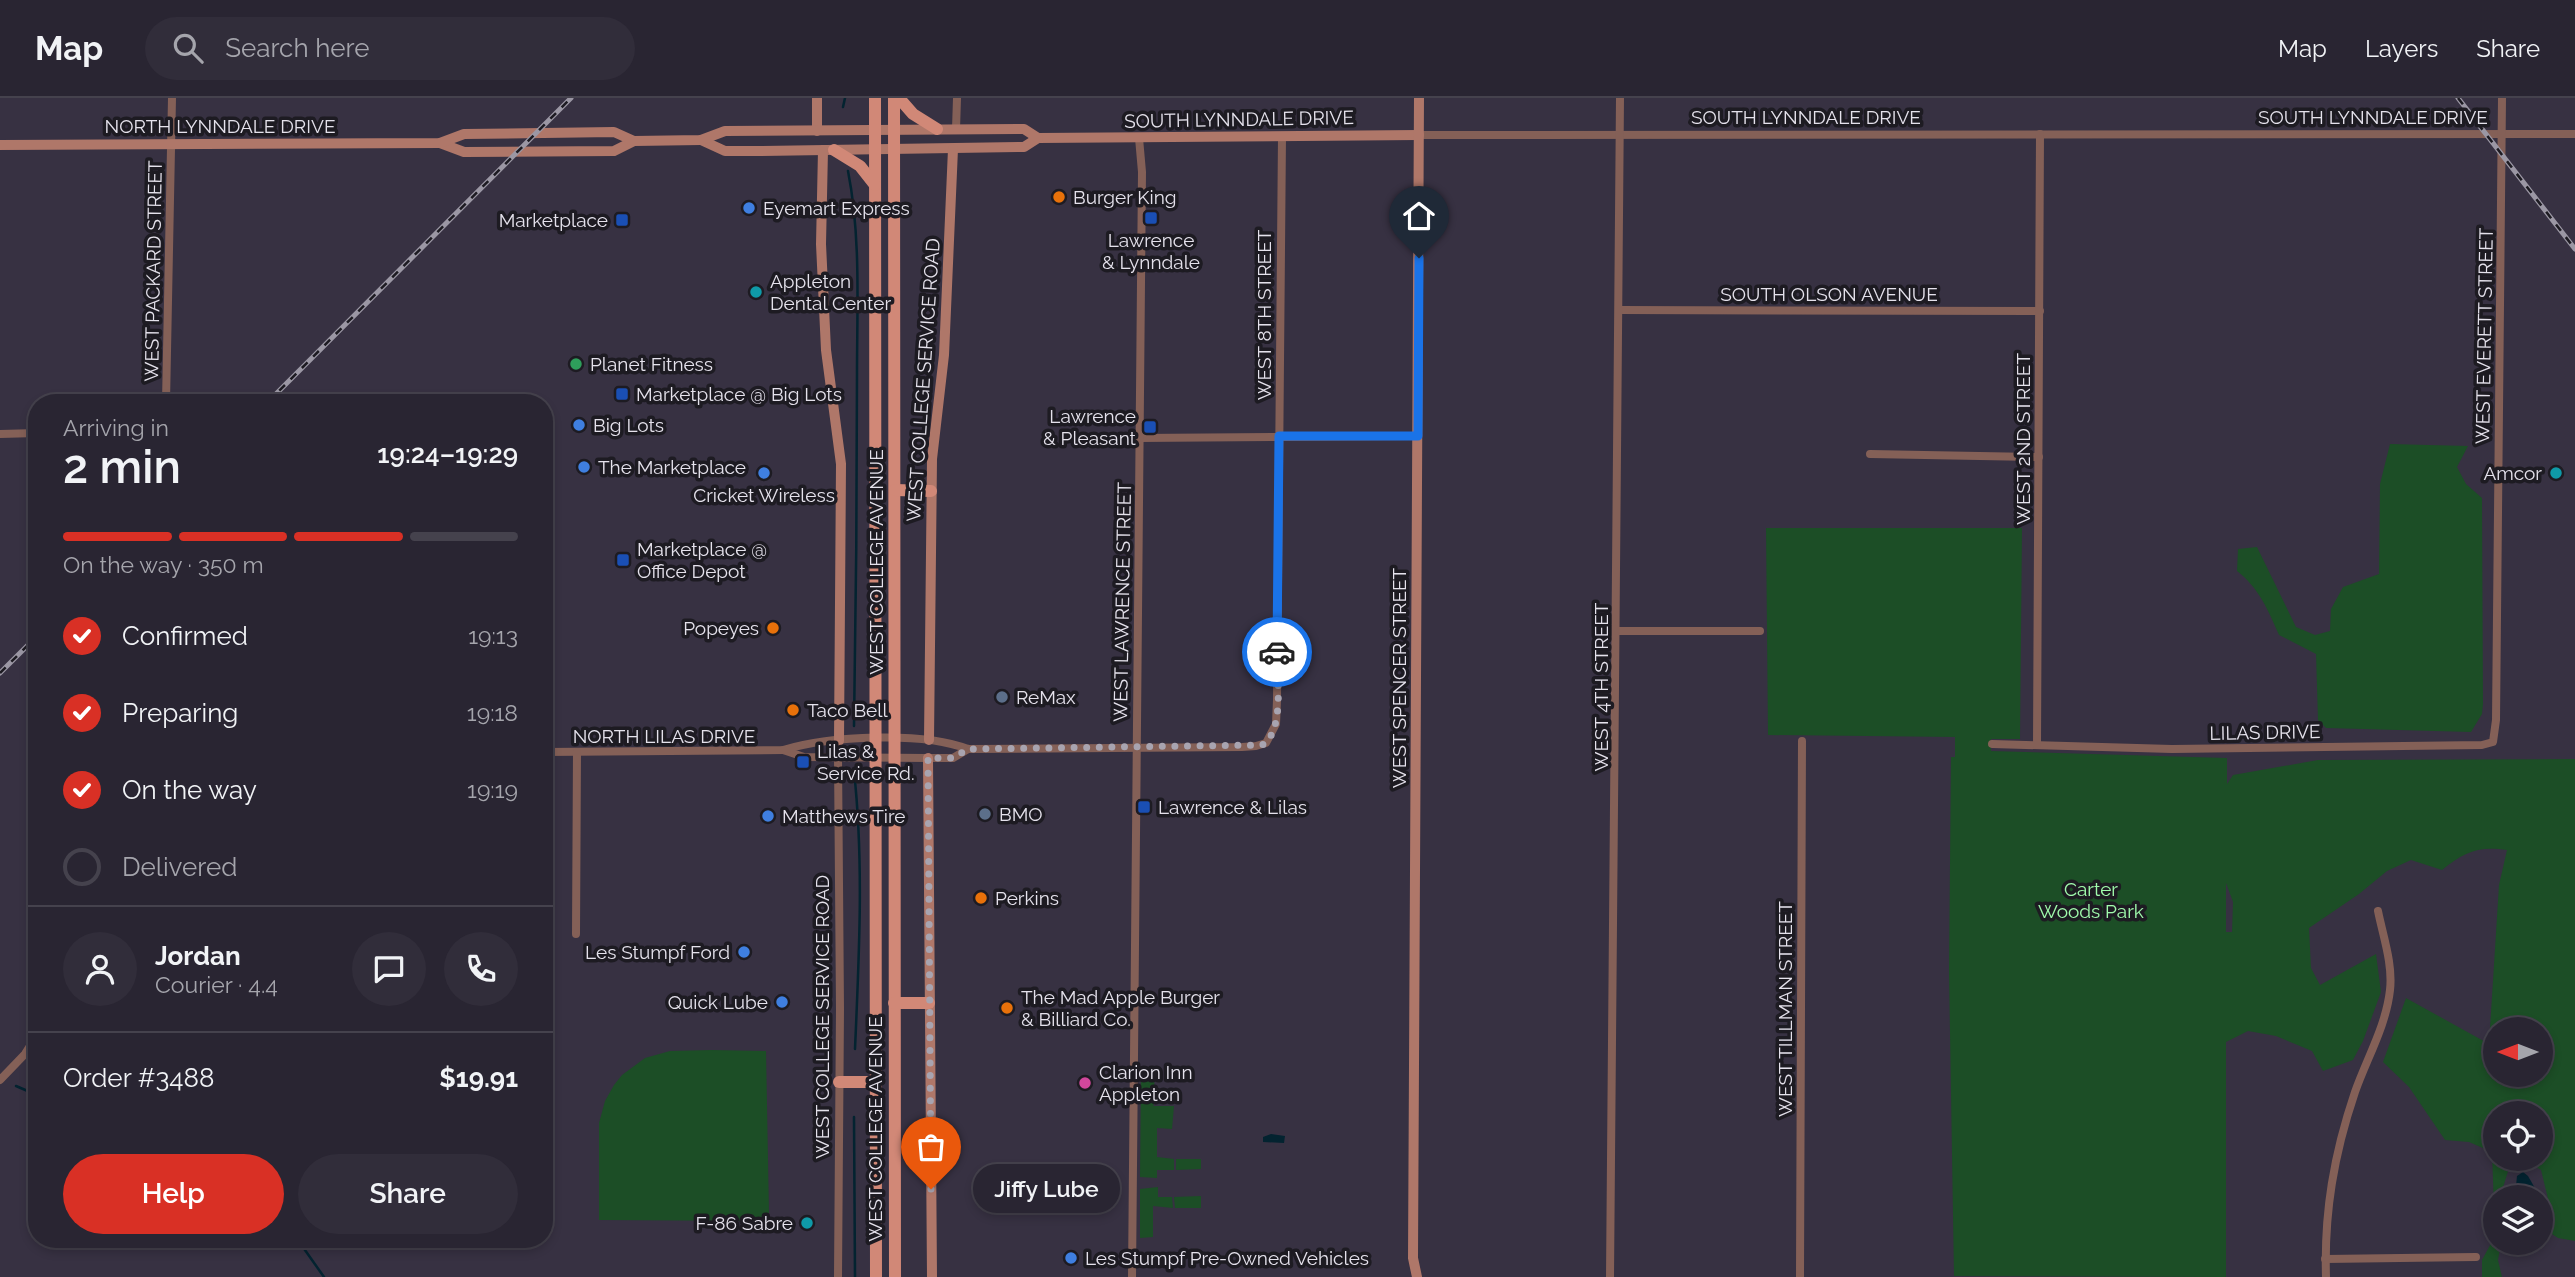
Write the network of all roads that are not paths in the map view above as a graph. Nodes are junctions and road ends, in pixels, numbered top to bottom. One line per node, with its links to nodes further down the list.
1 (172, 98): 25 (street, WEST PACKARD STREET)
2 (817, 98): 13 (street)
3 (875, 98): 12 (main road, WEST COLLEGE AVENUE)
4 (897, 98): 9 (main road, WEST COLLEGE AVENUE); 10 (main road)
5 (957, 98): 11 (street)
6 (1419, 98): 17 (street, WEST SPENCER STREET)
7 (1620, 98): 18 (street, WEST 4TH STREET)
8 (2502, 98): 15 (street, WEST EVERETT STREET)
9 (895, 129): 10 (street, SOUTH LYNNDALE DRIVE); 12 (street, NORTH LYNNDALE DRIVE); 30 (main road, WEST COLLEGE AVENUE)
10 (937, 129): 11 (street, SOUTH LYNNDALE DRIVE)
11 (956, 129): 20 (street, SOUTH LYNNDALE DRIVE)
12 (876, 130): 13 (street, NORTH LYNNDALE DRIVE); 29 (main road, WEST COLLEGE AVENUE)
13 (817, 131): 22 (street, NORTH LYNNDALE DRIVE)
14 (2040, 134): 15 (street, SOUTH LYNNDALE DRIVE); 18 (street, SOUTH LYNNDALE DRIVE); 33 (street, WEST 2ND STREET)
15 (2502, 134): 16 (street, SOUTH LYNNDALE DRIVE); 51 (street, WEST EVERETT STREET)
16 (2575, 134)
17 (1419, 135): 18 (street, SOUTH LYNNDALE DRIVE); 19 (street, SOUTH LYNNDALE DRIVE); 38 (street, WEST SPENCER STREET)
18 (1620, 135): 32 (street, WEST 4TH STREET)
19 (1282, 136): 21 (street, SOUTH LYNNDALE DRIVE); 37 (street, WEST 8TH STREET)
20 (1038, 138): 21 (street, SOUTH LYNNDALE DRIVE); 27 (street, SOUTH LYNNDALE DRIVE)
21 (1139, 138): 39 (street, WEST LAWRENCE STREET)
22 (701, 140): 23 (street, NORTH LYNNDALE DRIVE); 28 (street, NORTH LYNNDALE DRIVE)
23 (634, 141): 24 (street, NORTH LYNNDALE DRIVE); 24 (street, NORTH LYNNDALE DRIVE)
24 (440, 143): 25 (street, NORTH LYNNDALE DRIVE)
25 (172, 144): 26 (street, NORTH LYNNDALE DRIVE); 34 (street, WEST PACKARD STREET)
26 (0, 145)
27 (953, 149): 30 (street, SOUTH LYNNDALE DRIVE); 43 (street, WEST COLLEGE SERVICE ROAD)
28 (829, 150): 29 (street, NORTH LYNNDALE DRIVE); 31 (main road); 49 (street)
29 (876, 150): 30 (street, NORTH LYNNDALE DRIVE); 31 (main road, WEST COLLEGE AVENUE)
30 (894, 150): 42 (main road, WEST COLLEGE AVENUE)
31 (875, 186): 46 (main road, WEST COLLEGE AVENUE)
32 (1619, 310): 33 (street, SOUTH OLSON AVENUE); 44 (street, WEST 4TH STREET)
33 (2040, 311): 41 (street, WEST 2ND STREET)
34 (166, 394)
35 (28, 433): 36 (street)
36 (0, 434)
37 (1279, 436): 38 (street); 39 (street); 54 (street, WEST 8TH STREET)
38 (1418, 436): 72 (street, WEST SPENCER STREET)
39 (1139, 438): 54 (street, WEST LAWRENCE STREET)
40 (1870, 454): 41 (street)
41 (2039, 457): 53 (street, WEST 2ND STREET)
42 (895, 491): 43 (main road); 47 (main road, WEST COLLEGE AVENUE)
43 (931, 491): 48 (street, WEST COLLEGE SERVICE ROAD)
44 (1617, 631): 45 (street); 81 (street, WEST 4TH STREET)
45 (1760, 631)
46 (876, 739): 47 (street, NORTH LILAS DRIVE); 49 (street, NORTH LILAS DRIVE); 60 (main road, WEST COLLEGE AVENUE)
47 (895, 739): 48 (street, NORTH LILAS DRIVE); 61 (main road, WEST COLLEGE AVENUE)
48 (929, 740): 55 (street, NORTH LILAS DRIVE)
49 (839, 741): 56 (street, NORTH LILAS DRIVE)
50 (1802, 741): 82 (street, WEST TILLMAN STREET)
51 (2493, 742): 53 (street, LILAS DRIVE)
52 (1992, 744): 53 (street, LILAS DRIVE)
53 (2037, 745)
54 (1136, 747): 55 (street); 78 (street, WEST LAWRENCE STREET)
55 (968, 749): 62 (street, NORTH LILAS DRIVE)
56 (783, 750): 58 (street, NORTH LILAS DRIVE); 59 (street, NORTH LILAS DRIVE)
57 (553, 752): 58 (street, NORTH LILAS DRIVE)
58 (577, 752): 64 (street)
59 (838, 757): 60 (street, NORTH LILAS DRIVE); 69 (street, WEST COLLEGE SERVICE ROAD)
60 (875, 758): 61 (street, NORTH LILAS DRIVE); 70 (main road, WEST COLLEGE AVENUE)
61 (895, 758): 62 (street, NORTH LILAS DRIVE); 65 (main road, WEST COLLEGE AVENUE)
62 (928, 758): 66 (street)
63 (2378, 911): 73 (street)
64 (576, 934)
65 (894, 1003): 66 (main road); 76 (main road, WEST COLLEGE AVENUE)
66 (929, 1003): 77 (street)
67 (28, 1049): 68 (street)
68 (0, 1080)
69 (839, 1082): 70 (main road); 74 (street, WEST COLLEGE SERVICE ROAD)
70 (875, 1082): 75 (main road, WEST COLLEGE AVENUE)
71 (2476, 1257): 73 (street)
72 (1413, 1258): 79 (street, WEST SPENCER STREET); 80 (street, WEST SPENCER STREET)
73 (2325, 1259): 83 (street)
74 (838, 1277)
75 (876, 1277)
76 (895, 1277)
77 (932, 1277)
78 (1132, 1277)
79 (1407, 1277)
80 (1417, 1277)
81 (1610, 1277)
82 (1800, 1277)
83 (2326, 1277)

